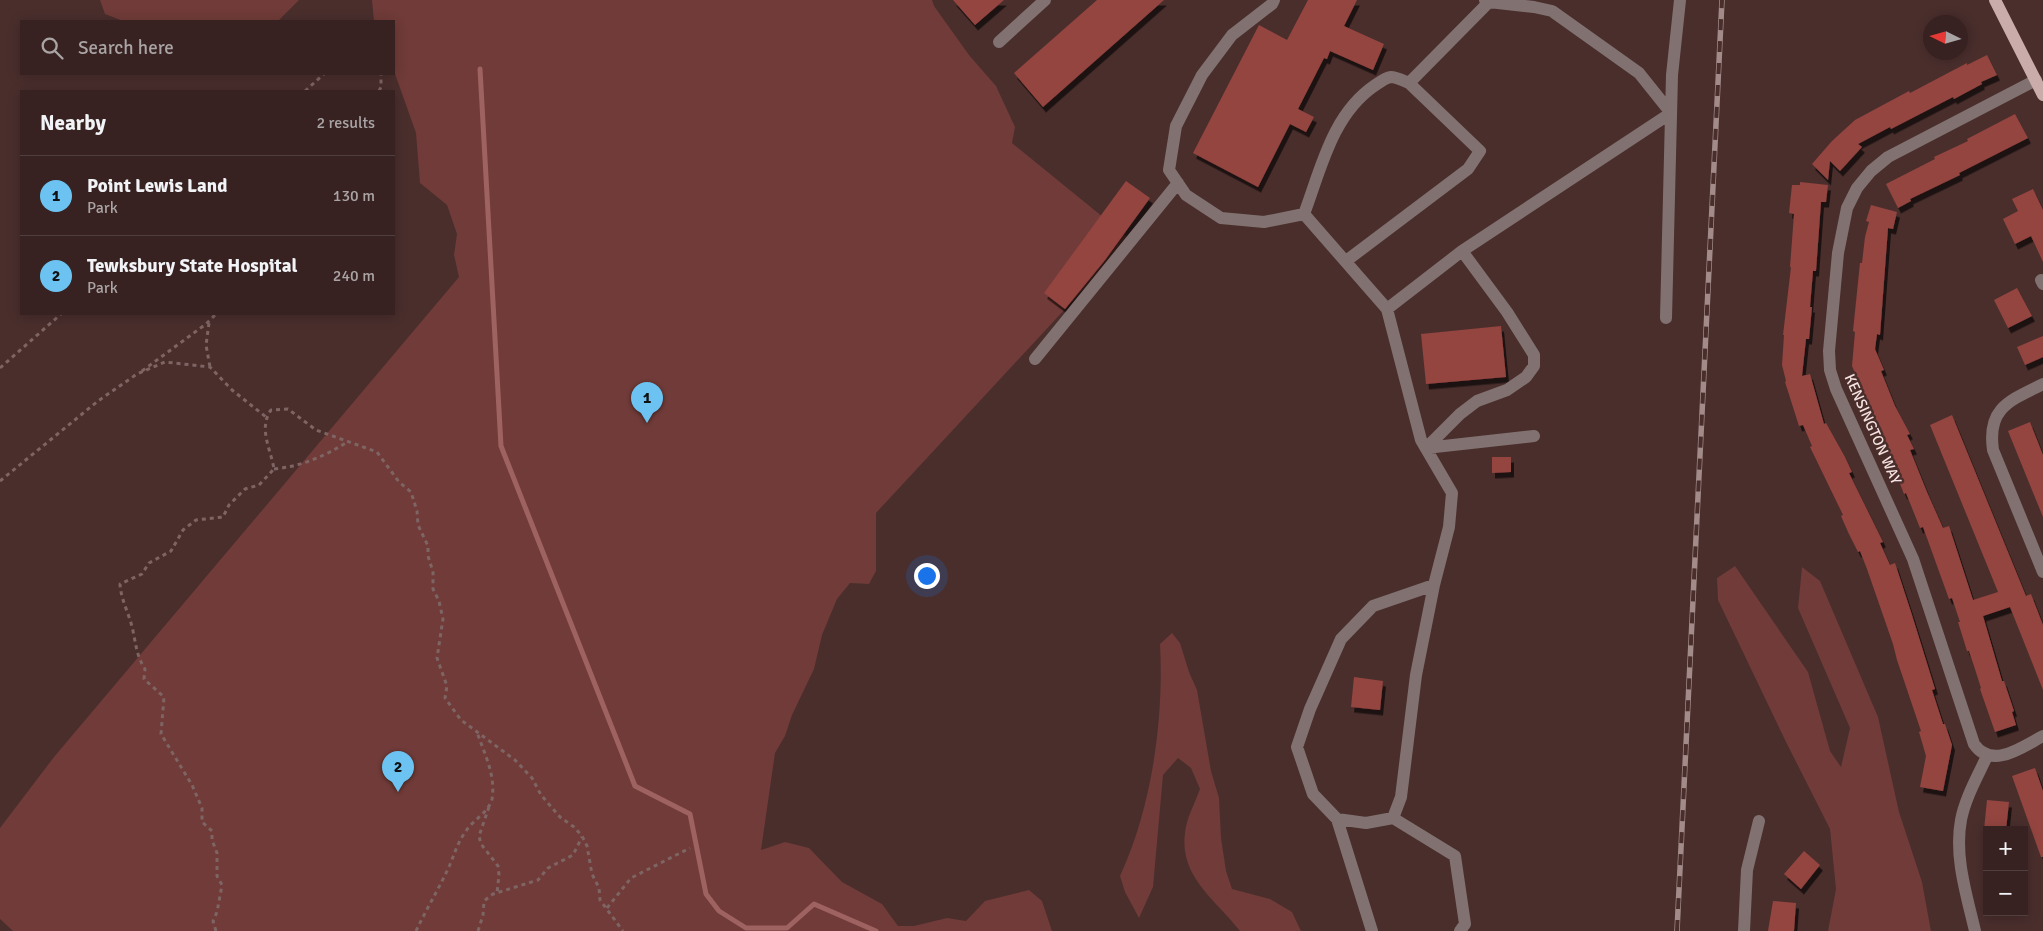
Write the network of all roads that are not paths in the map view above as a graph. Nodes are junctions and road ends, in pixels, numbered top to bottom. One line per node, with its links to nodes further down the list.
1 (1045, 0): 6 (street)
2 (1274, 0): 11 (street)
3 (1680, 0): 10 (street)
4 (1995, 0): 7 (main road)
5 (1487, 1): 8 (street); 10 (street)
6 (998, 42)
7 (2036, 80): 9 (main road); 24 (street, KENSINGTON WAY)
8 (1409, 84): 12 (street); 14 (street)
9 (2043, 95)
10 (1672, 113): 13 (street); 16 (street)
11 (1178, 183): 12 (street); 17 (street)
12 (1304, 214): 14 (street)
13 (1462, 251): 15 (street); 20 (street)
14 (1346, 261): 15 (street)
15 (1387, 309): 20 (street)
16 (1666, 318)
17 (1035, 359)
18 (2043, 384): 21 (street)
19 (1534, 436): 20 (street)
20 (1426, 448): 22 (street)
21 (2043, 572)
22 (1434, 585): 25 (street); 26 (street)
23 (2043, 736): 24 (street)
24 (1987, 756): 31 (street)
25 (1393, 818): 26 (street); 29 (street)
26 (1337, 819): 28 (street)
27 (1759, 821): 30 (street)
28 (1372, 931)
29 (1460, 931)
30 (1744, 931)
31 (1976, 931)

